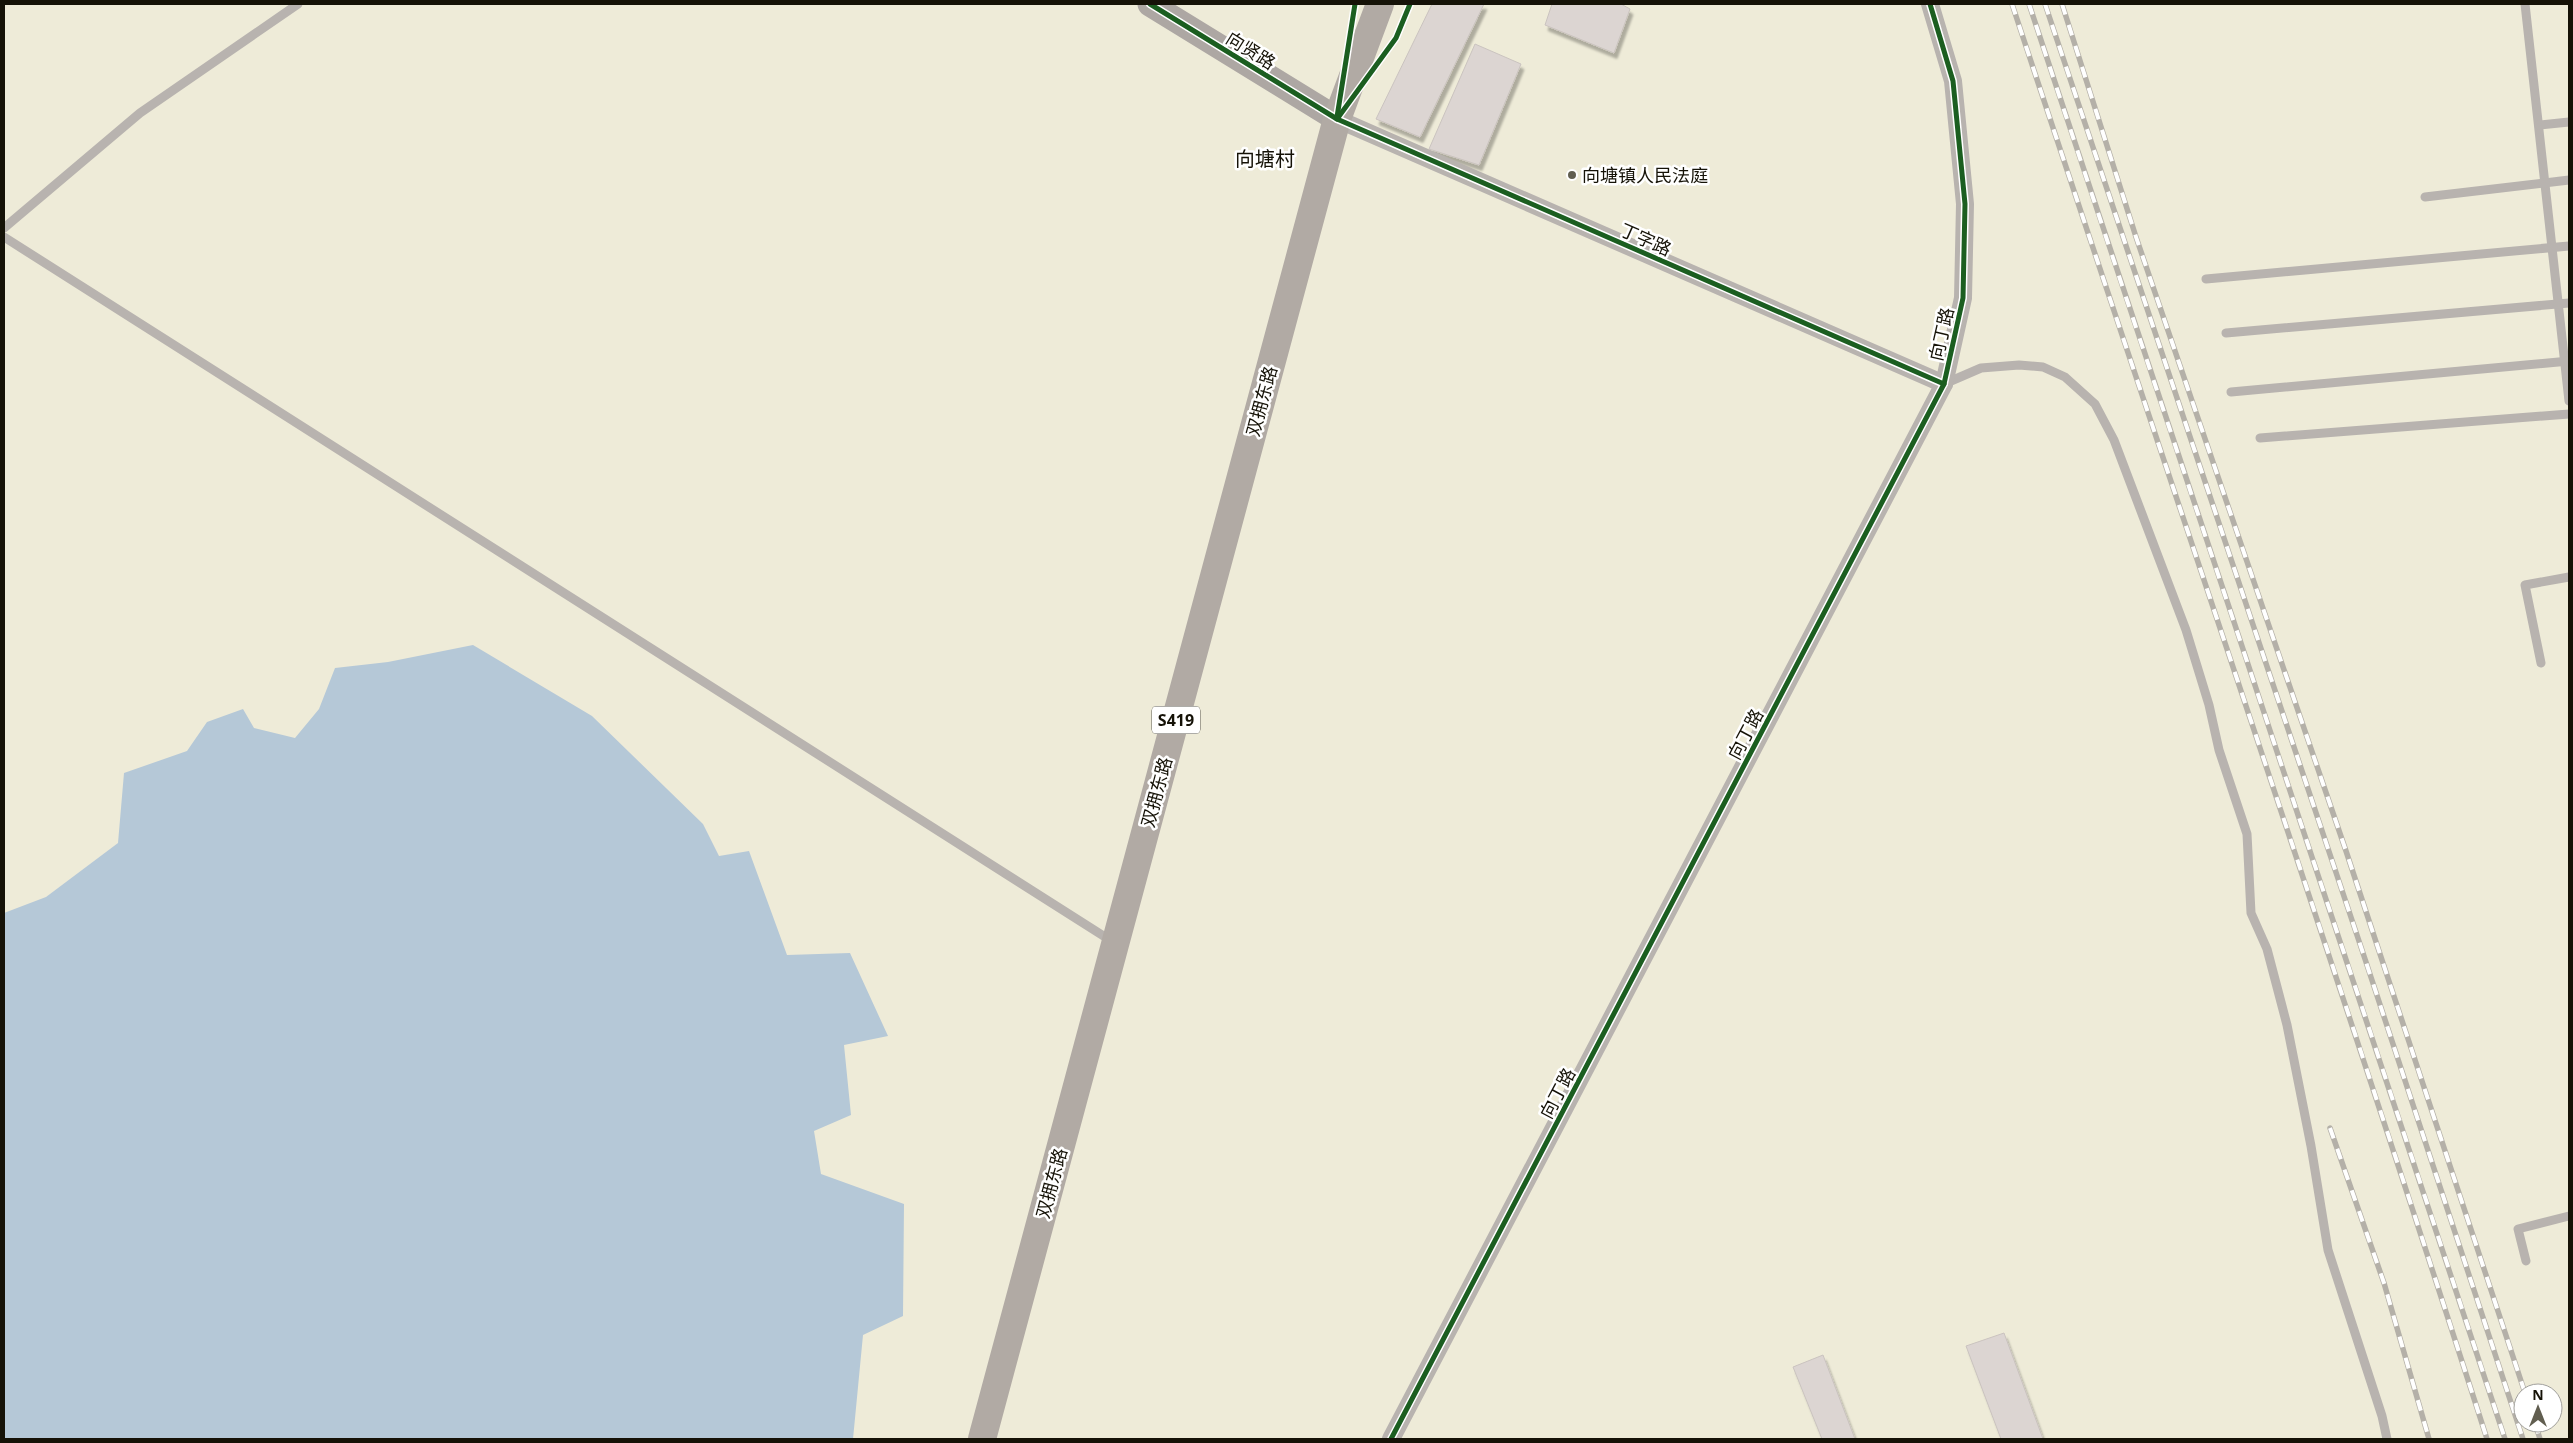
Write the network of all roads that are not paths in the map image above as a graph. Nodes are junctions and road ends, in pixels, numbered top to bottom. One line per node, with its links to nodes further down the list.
1 (298, 4): 12 (lane)
2 (1150, 4): 6 (street, 向贤路)
3 (1380, 4): 6 (main road, 双拥东路 / S419)
4 (1930, 4): 21 (street, 向丁路)
5 (2525, 4): 8 (lane)
6 (1337, 119): 21 (street, 丁字路); 28 (main road, 双拥东路 / S419)
7 (2569, 122): 8 (lane)
8 (2539, 125): 10 (lane)
9 (2569, 180): 10 (lane)
10 (2545, 183): 11 (lane); 15 (lane)
11 (2425, 197)
12 (4, 228)
13 (4, 237): 28 (lane)
14 (2569, 246): 15 (lane)
15 (2552, 249): 16 (lane); 18 (lane)
16 (2206, 279)
17 (2569, 303): 18 (lane)
18 (2558, 304): 19 (lane); 20 (lane)
19 (2226, 333)
20 (2567, 361): 22 (lane); 23 (lane)
21 (1944, 384): 32 (street, 向丁路); 33 (lane)
22 (2231, 392)
23 (2569, 400)
24 (2569, 414): 25 (lane)
25 (2260, 438)
26 (2569, 577): 27 (lane)
27 (2541, 663)
28 (1116, 943): 31 (main road, 双拥东路 / S419)
29 (2569, 1216): 30 (lane)
30 (2526, 1261)
31 (982, 1439)
32 (1391, 1439)
33 (2387, 1439)

